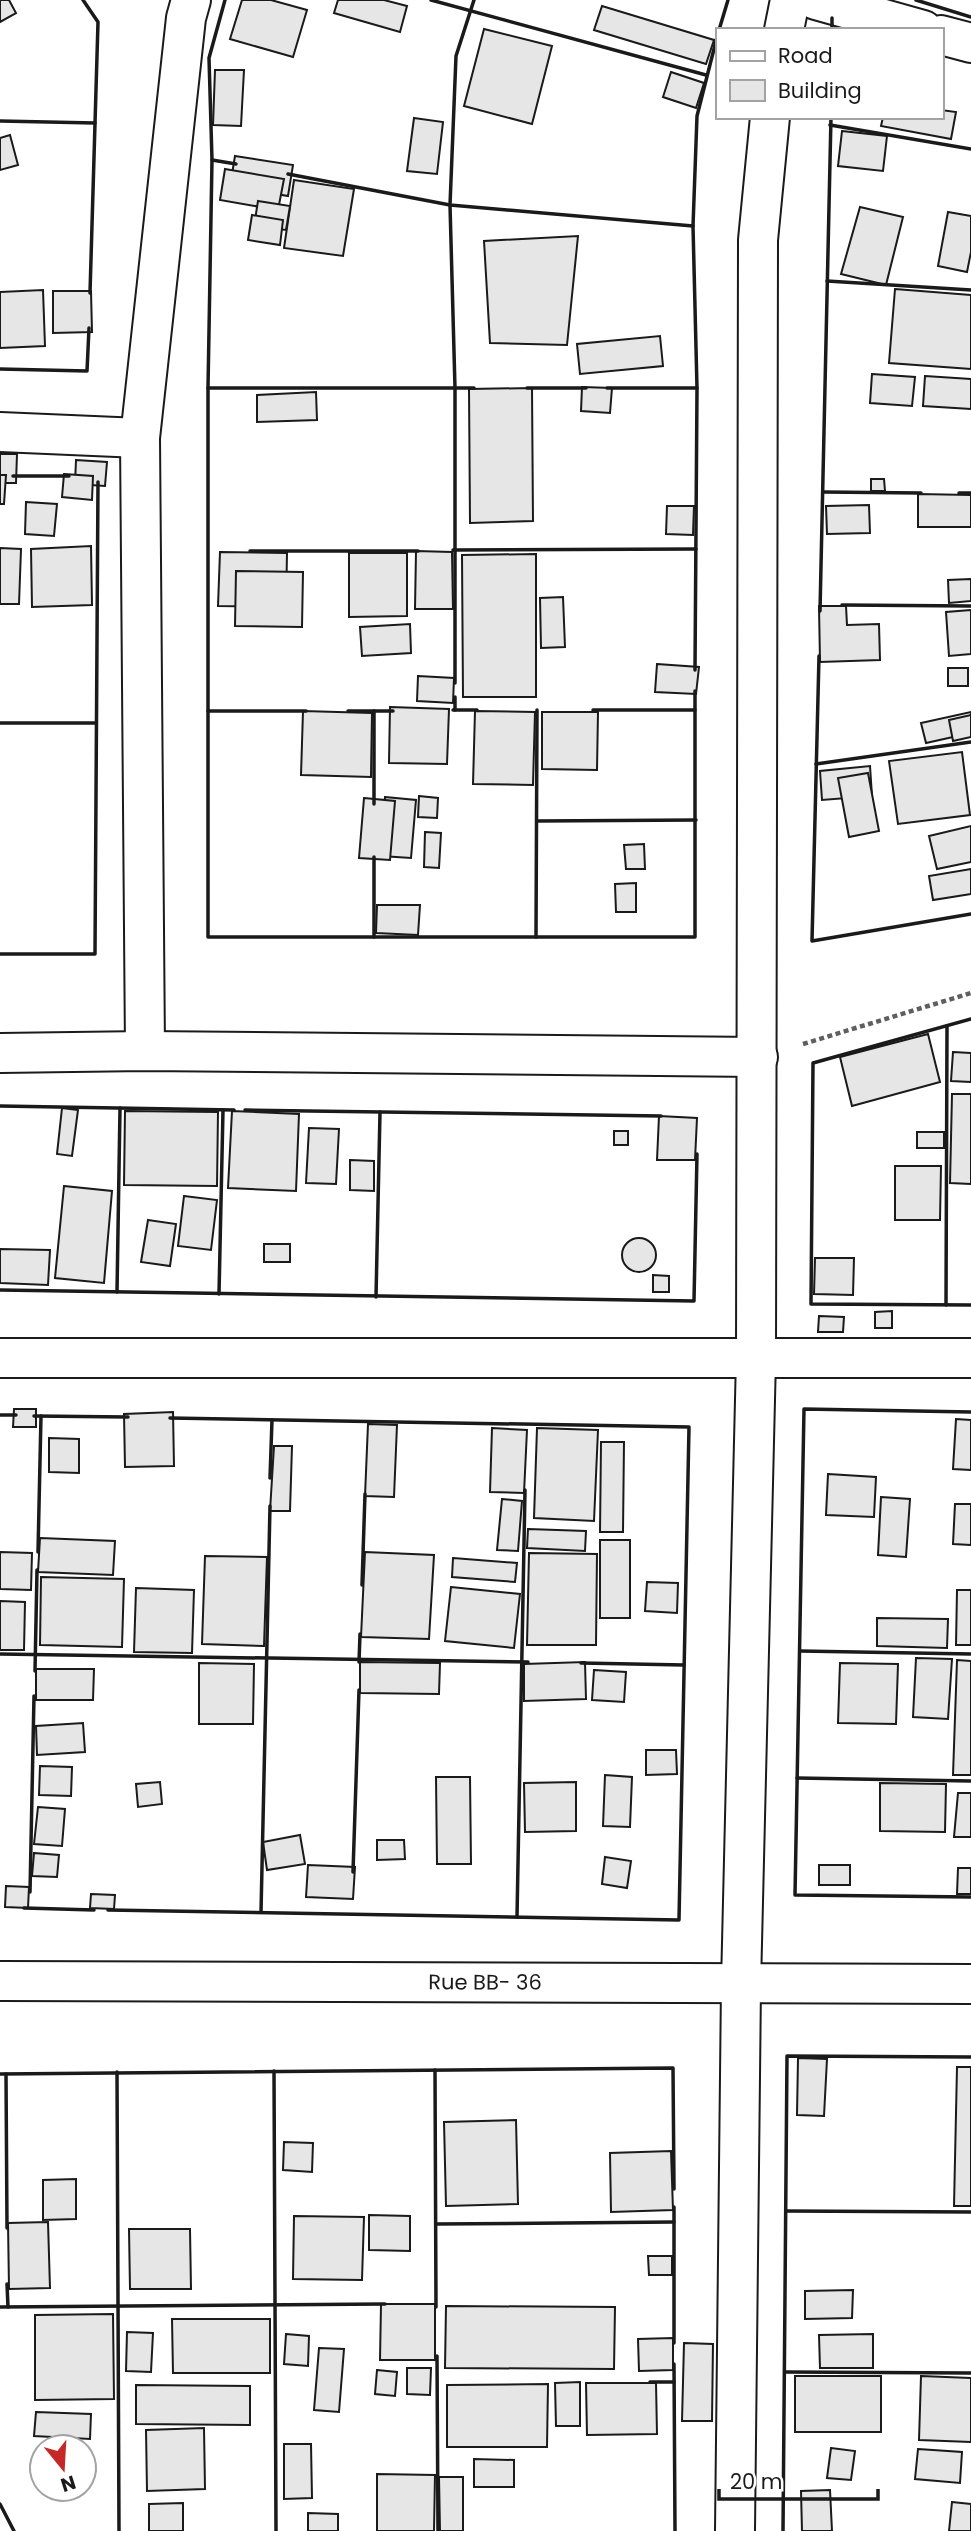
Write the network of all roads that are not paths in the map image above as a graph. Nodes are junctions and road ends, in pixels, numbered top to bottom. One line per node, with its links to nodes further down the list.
1 (790, 0): 4 (street)
2 (816, 0): 5 (street)
3 (184, 6): 10 (street)
4 (784, 28)
5 (916, 28)
6 (943, 36): 7 (street)
7 (971, 43)
8 (770, 119): 13 (street)
9 (0, 432): 10 (street)
10 (140, 439): 11 (street)
11 (145, 1051): 12 (street); 13 (street)
12 (0, 1053)
13 (758, 1057): 15 (street)
14 (0, 1358): 15 (street)
15 (756, 1358): 16 (street); 19 (street)
16 (971, 1358)
17 (0, 1981): 19 (street, Rue BB- 36)
18 (971, 1984): 19 (street, Rue BB- 36)
19 (741, 1985): 20 (street)
20 (735, 2531)

